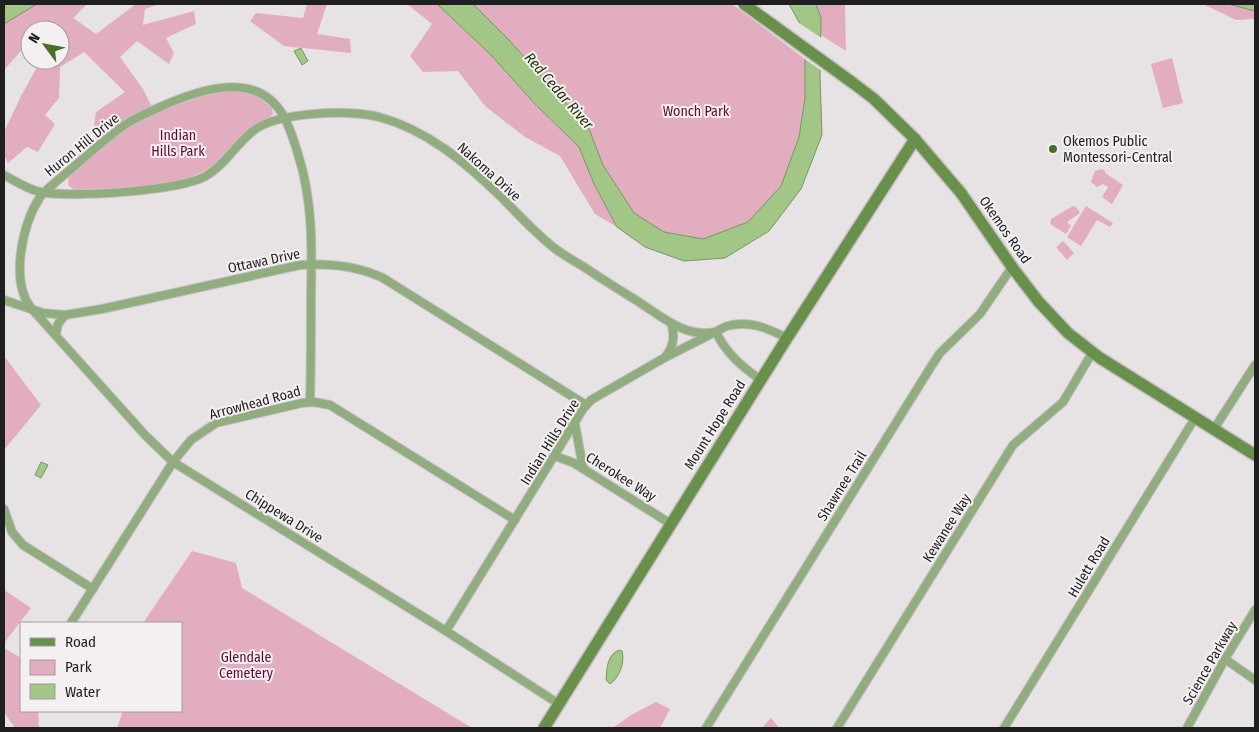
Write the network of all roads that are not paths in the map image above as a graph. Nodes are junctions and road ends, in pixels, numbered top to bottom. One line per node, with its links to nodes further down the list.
1 (744, 4): 3 (street, Okemos Road)
2 (285, 119): 5 (street, Nakoma Drive); 5 (street, Huron Hill Drive); 6 (street, Huron Hill Drive); 11 (street, Nakoma Drive)
3 (915, 139): 7 (street, Okemos Road); 14 (street, Mount Hope Road)
4 (4, 175): 5 (street, Nakoma Drive)
5 (44, 192): 9 (street, Huron Hill Drive)
6 (312, 264): 10 (street, Ottawa Drive); 19 (street, Huron Hill Drive); 20 (street, Ottawa Drive)
7 (1012, 267): 15 (street, Okemos Road); 39 (street, Shawnee Trail)
8 (4, 300): 9 (street, Ottawa Drive)
9 (31, 308): 10 (street, Ottawa Drive); 13 (street, Chippewa Drive)
10 (65, 315): 13 (street)
11 (671, 323): 12 (street, Nakoma Drive); 16 (street)
12 (716, 332): 14 (street, Indian Hills Drive); 16 (street, Indian Hills Drive); 18 (street)
13 (56, 334): 26 (street, Chippewa Drive)
14 (787, 338): 18 (street, Mount Hope Road)
15 (1092, 353): 21 (street, Okemos Road); 40 (street, Kewanee Way)
16 (664, 358): 20 (street, Indian Hills Drive)
17 (1255, 366): 23 (street)
18 (762, 380): 30 (street, Mount Hope Road)
19 (310, 402): 26 (street, Arrowhead Road); 29 (street, Arrowhead Road)
20 (586, 405): 22 (street, Indian Hills Drive)
21 (1195, 418): 23 (street, Okemos Road); 41 (street, Hulett Road)
22 (575, 424): 25 (street, Indian Hills Drive); 27 (street)
23 (1214, 430): 24 (street, Okemos Road)
24 (1255, 455)
25 (555, 456): 27 (street, Cherokee Way); 29 (street, Indian Hills Drive)
26 (173, 462): 31 (street, Arrowhead Road); 34 (street, Chippewa Drive)
27 (583, 468): 30 (street, Cherokee Way)
28 (4, 509): 31 (street)
29 (515, 520): 34 (street, Indian Hills Drive)
30 (671, 524): 37 (street, Mount Hope Road)
31 (93, 590): 33 (street, Arrowhead Road)
32 (1255, 610): 35 (street, Science Parkway)
33 (72, 622)
34 (446, 631): 37 (street, Chippewa Drive)
35 (1225, 659): 36 (street); 42 (street, Science Parkway)
36 (1255, 680)
37 (559, 704): 38 (street, Mount Hope Road)
38 (544, 728)
39 (706, 728)
40 (837, 728)
41 (1004, 728)
42 (1187, 728)

